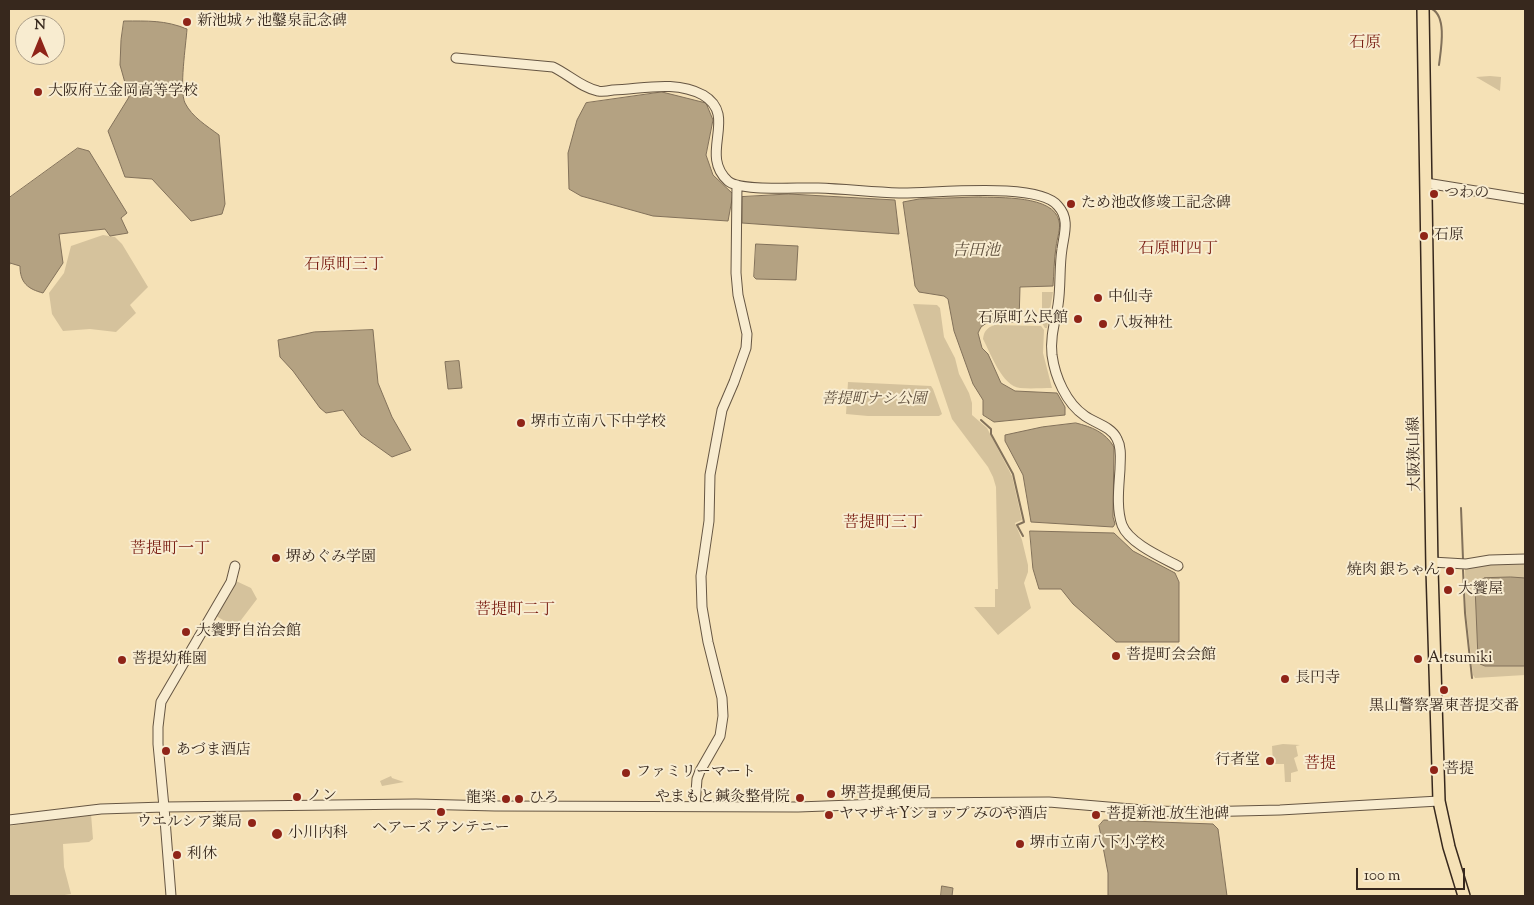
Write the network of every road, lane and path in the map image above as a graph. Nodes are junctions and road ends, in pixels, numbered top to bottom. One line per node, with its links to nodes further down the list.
1 (1423, 9): 3 (main road, 大阪狭山線)
2 (456, 58): 4 (street)
3 (1426, 183): 5 (street); 7 (main road, 大阪狭山線)
4 (737, 186): 9 (street); 11 (street)
5 (1525, 199)
6 (1525, 559): 7 (street)
7 (1432, 562): 10 (main road, 大阪狭山線)
8 (235, 566): 12 (street)
9 (1178, 566)
10 (1439, 801): 11 (street); 15 (main road, 大阪狭山線)
11 (694, 806): 12 (street)
12 (164, 807): 13 (street); 14 (street)
13 (9, 820)
14 (172, 896)
15 (1464, 896)

